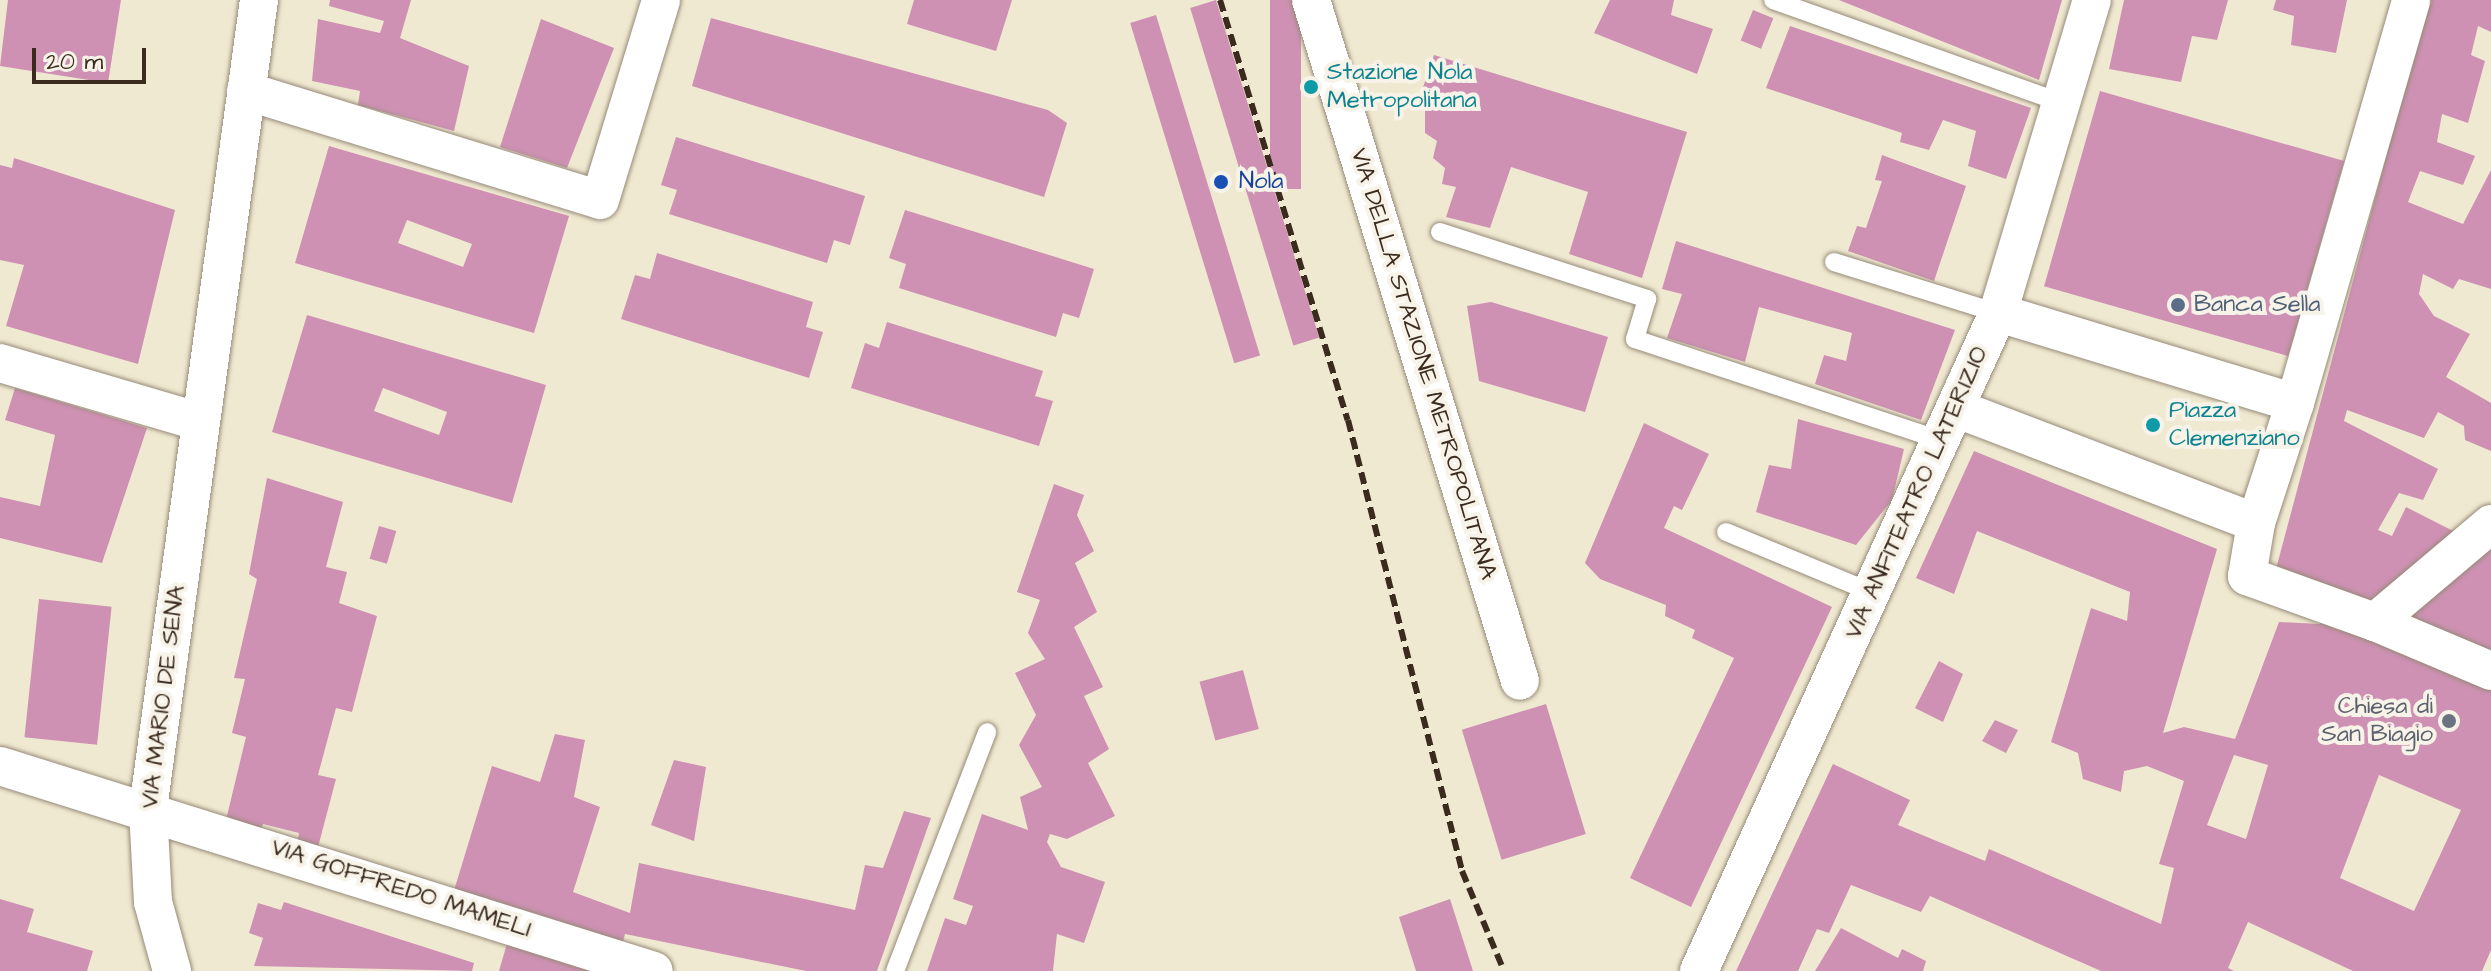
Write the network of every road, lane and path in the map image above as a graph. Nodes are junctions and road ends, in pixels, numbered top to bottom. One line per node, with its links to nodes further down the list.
1 (259, 0): 7 (street, VIA MARIO DE SENA)
2 (661, 0): 7 (street)
3 (1311, 0): 22 (street, VIA DELLA STAZIONE METROPOLITANA)
4 (1773, 0): 8 (lane)
5 (2092, 0): 8 (street, VIA ANFITEATRO LATERIZIO)
6 (2411, 0): 13 (street)
7 (246, 91): 14 (street, VIA MARIO DE SENA)
8 (2065, 104): 11 (street, VIA ANFITEATRO LATERIZIO)
9 (1440, 232): 15 (lane)
10 (1834, 262): 11 (lane)
11 (1998, 313): 13 (street); 15 (street, VIA ANFITEATRO LATERIZIO)
12 (0, 363): 14 (street)
13 (2295, 403): 16 (street)
14 (201, 422): 25 (street, VIA MARIO DE SENA)
15 (1948, 424): 16 (street); 19 (street, VIA ANFITEATRO LATERIZIO)
16 (2256, 523): 20 (street)
17 (2491, 524): 20 (street)
18 (1726, 532): 19 (lane)
19 (1873, 593): 29 (street, VIA ANFITEATRO LATERIZIO)
20 (2375, 622): 21 (street)
21 (2491, 671)
22 (1520, 681)
23 (987, 732): 28 (lane)
24 (0, 766): 25 (street, VIA GOFFREDO MAMELI)
25 (148, 809): 26 (street, VIA MARIO DE SENA); 27 (street, VIA GOFFREDO MAMELI)
26 (172, 971)
27 (654, 971)
28 (895, 971)
29 (1699, 971)

